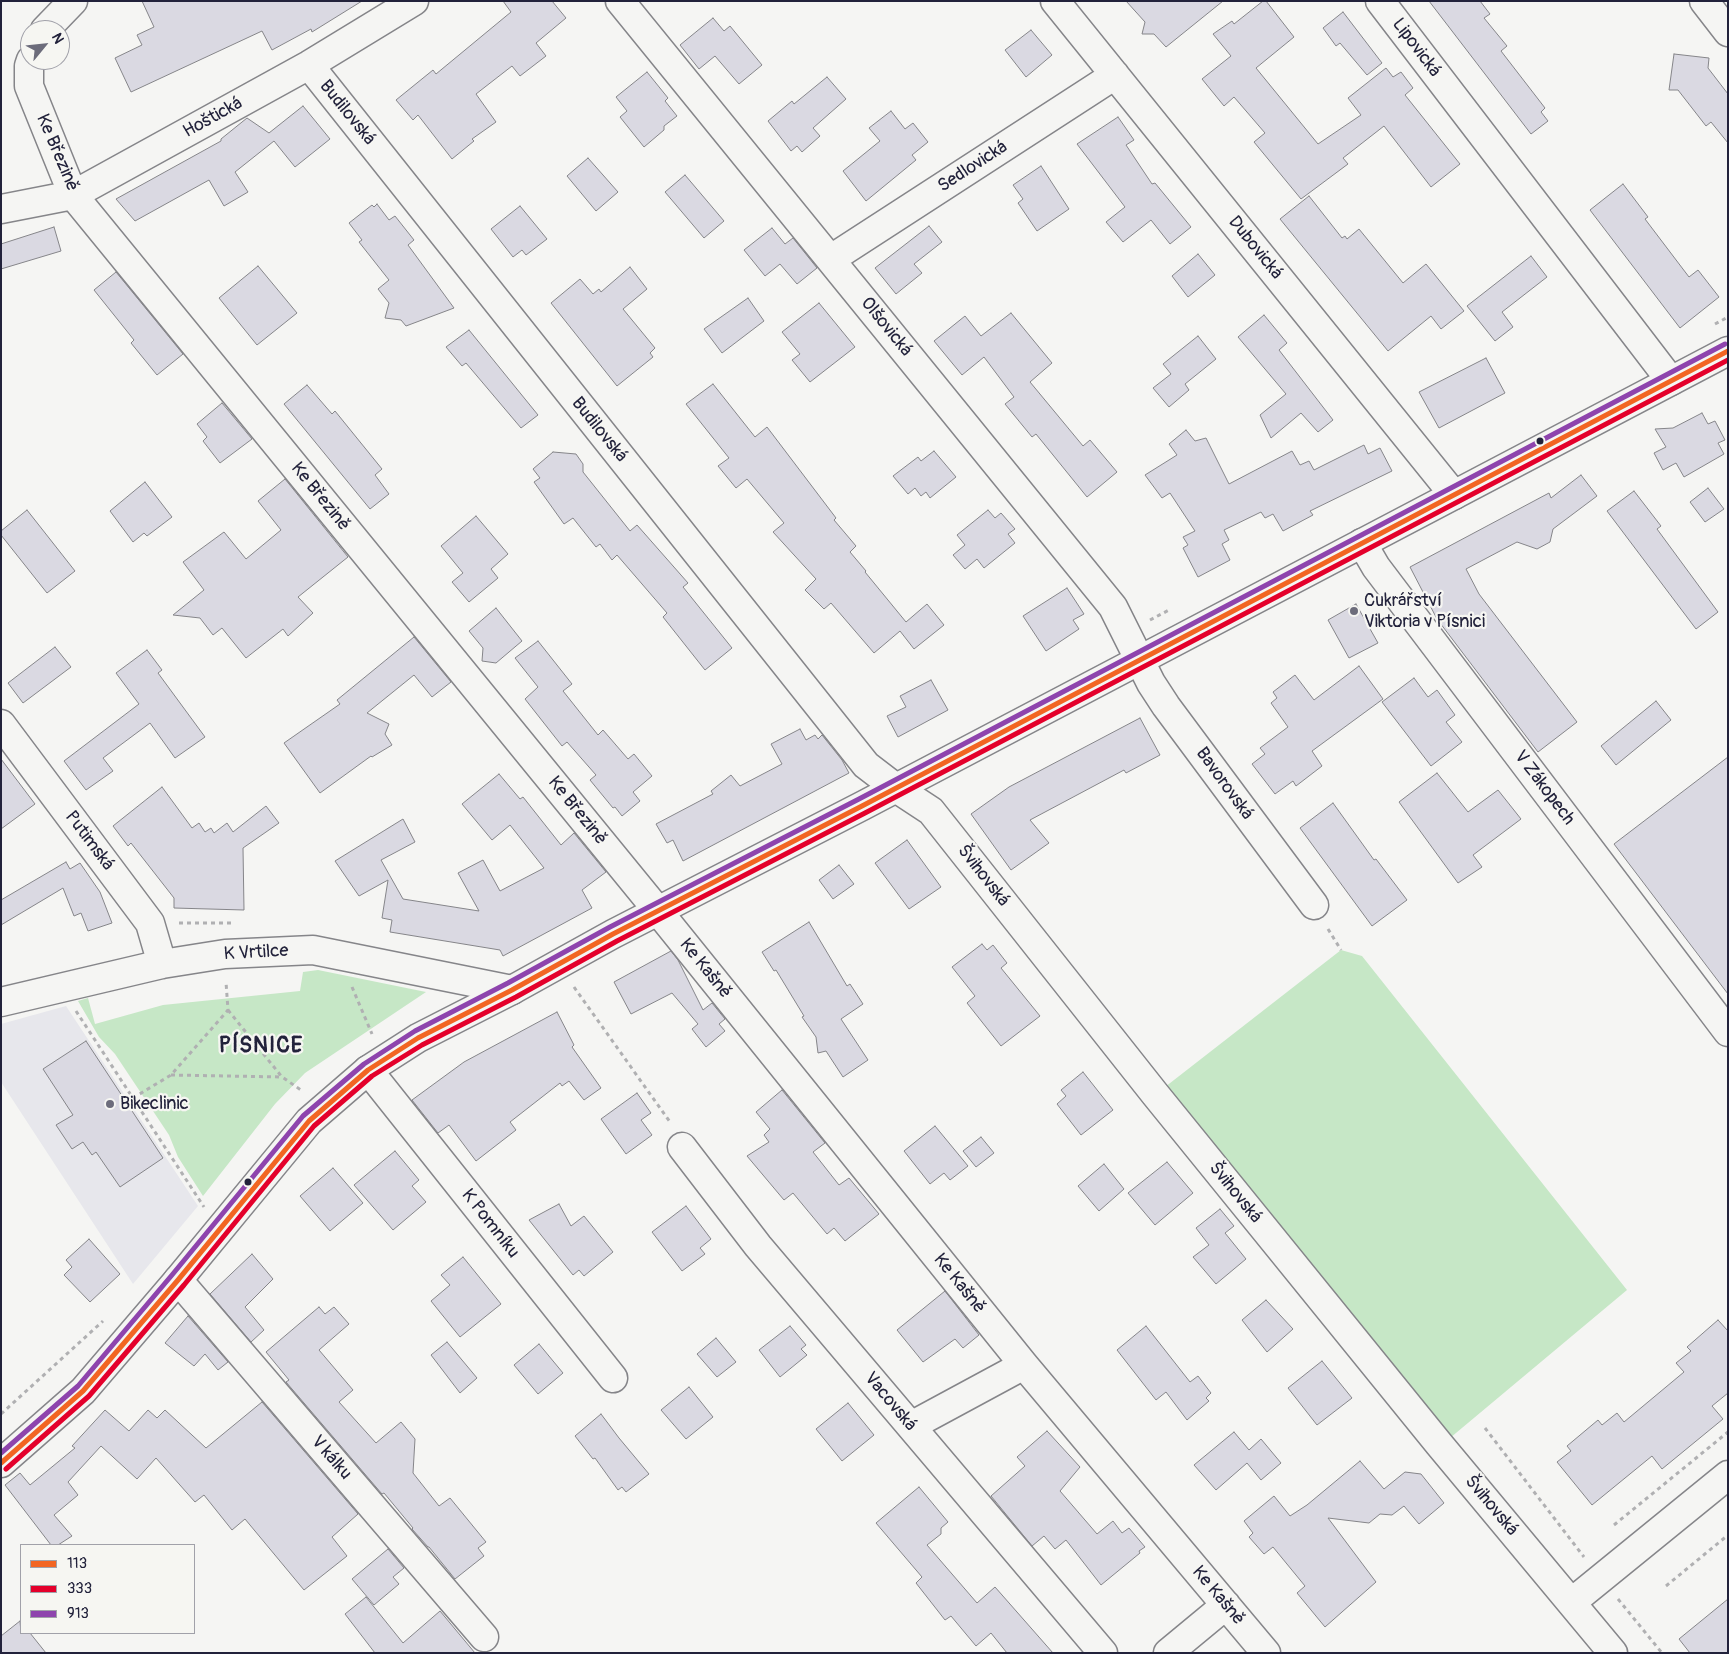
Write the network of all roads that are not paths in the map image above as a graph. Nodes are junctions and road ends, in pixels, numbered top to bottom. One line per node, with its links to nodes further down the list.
1 (73, 1): 7 (street)
2 (414, 1): 9 (street, Hoštická)
3 (620, 1): 14 (street, Olšovická)
4 (1055, 1): 11 (street, Dubovická)
5 (1380, 1): 16 (street, Lipovická)
6 (1704, 1): 8 (street)
7 (55, 20)
8 (1728, 32)
9 (309, 65): 12 (street, Hoštická); 21 (street, Budilovská)
10 (29, 70): 12 (street, Ke Březině)
11 (1115, 75): 14 (street, Sedlovická); 17 (street, Dubovická)
12 (73, 195): 13 (street, Hoštická); 23 (street, Ke Březině)
13 (1, 209)
14 (831, 260): 19 (street, Olšovická)
15 (1728, 351): 16 (street)
16 (1671, 381): 17 (street)
17 (1454, 494): 18 (street)
18 (1362, 544): 19 (street); 27 (street, V Zákopech)
19 (1140, 660): 21 (street); 22 (street, Bavorovská)
20 (1, 724): 24 (street, Putimská)
21 (896, 788): 23 (street); 36 (street, Švihovská)
22 (1314, 905)
23 (658, 911): 25 (street); 31 (street, Ke Kašně)
24 (162, 964): 25 (street, K Vrtilce); 26 (street, K Vrtilce)
25 (512, 990): 28 (street)
26 (1, 1002)
27 (1728, 1032)
28 (368, 1070): 30 (street); 32 (street, K Pomníku)
29 (682, 1147): 33 (street, Vacovská)
30 (178, 1280): 34 (street); 38 (street, V kálku)
31 (1024, 1365): 33 (street); 37 (street, Ke Kašně)
32 (613, 1378)
33 (911, 1426): 39 (street, Vacovská)
34 (1, 1463)
35 (1728, 1475): 36 (street)
36 (1572, 1602): 42 (street, Švihovská)
37 (1226, 1605): 40 (street); 41 (street, Ke Kašně)
38 (484, 1637)
39 (1103, 1653)
40 (1168, 1653)
41 (1266, 1653)
42 (1613, 1653)

